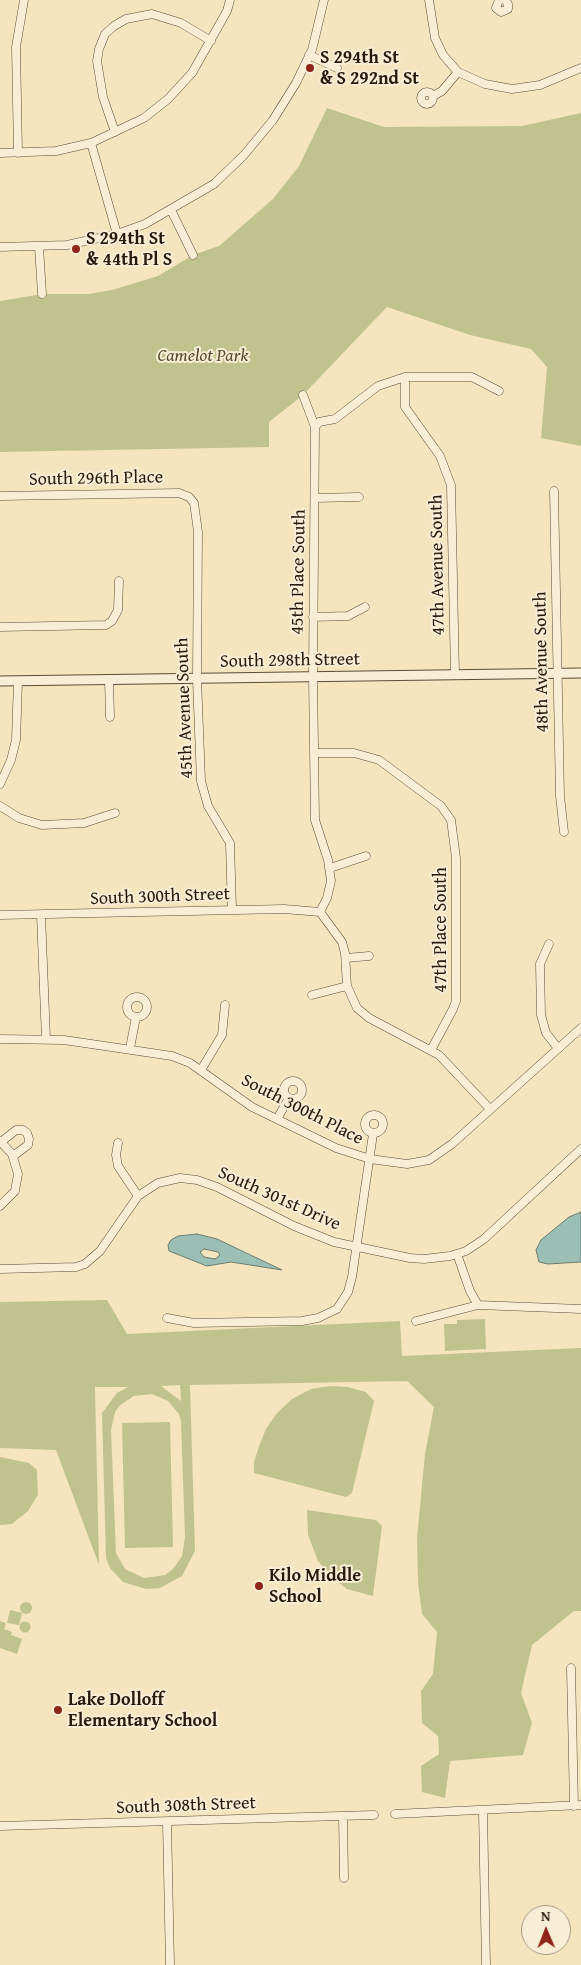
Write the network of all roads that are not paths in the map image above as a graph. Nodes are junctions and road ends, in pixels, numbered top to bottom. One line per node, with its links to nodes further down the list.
1 (24, 0): 16 (street)
2 (230, 0): 7 (street)
3 (324, 0): 8 (street)
4 (429, 0): 11 (street)
5 (499, 0): 6 (street)
6 (505, 0)
7 (211, 40): 13 (street); 13 (street)
8 (311, 52): 9 (street); 17 (street)
9 (337, 68)
10 (581, 68): 11 (street)
11 (458, 72): 12 (street)
12 (433, 96)
13 (115, 132): 14 (street)
14 (91, 143): 16 (street); 18 (street)
15 (0, 153): 16 (street)
16 (18, 153)
17 (171, 210): 18 (street); 21 (street)
18 (117, 234): 20 (street)
19 (0, 247): 20 (street)
20 (40, 247): 22 (street)
21 (194, 255)
22 (42, 294)
23 (406, 378): 24 (street); 26 (street); 38 (street, 47th Avenue South)
24 (499, 391)
25 (303, 395): 26 (street, 45th Place South)
26 (315, 427): 30 (street, 45th Place South)
27 (554, 491): 37 (street, 48th Avenue South)
28 (0, 496): 31 (street, South 296th Place)
29 (359, 497): 30 (street)
30 (314, 498): 34 (street, 45th Place South)
31 (192, 499): 40 (street, 45th Avenue South)
32 (119, 580): 35 (street)
33 (365, 607): 34 (street)
34 (313, 617): 39 (street, 45th Place South)
35 (0, 627)
36 (581, 673): 37 (street, South 298th Street)
37 (558, 674): 38 (street, South 298th Street); 49 (street, 48th Avenue South)
38 (455, 675): 39 (street, South 298th Street)
39 (313, 677): 40 (street, South 298th Street); 45 (street, 45th Place South)
40 (197, 679): 41 (street, South 298th Street); 52 (street, 45th Avenue South)
41 (110, 680): 43 (street, South 298th Street); 44 (street)
42 (0, 681): 43 (street, South 298th Street)
43 (18, 681): 46 (street)
44 (110, 718)
45 (314, 753): 51 (street, 45th Place South); 68 (street, 47th Place South)
46 (0, 784)
47 (0, 806): 48 (street)
48 (115, 813)
49 (564, 832)
50 (366, 856): 51 (street)
51 (330, 868): 53 (street, 45th Place South)
52 (232, 910): 53 (street, South 300th Street); 55 (street, South 300th Street)
53 (320, 912): 58 (street)
54 (0, 915): 55 (street, South 300th Street)
55 (41, 916): 65 (street)
56 (549, 944): 66 (street)
57 (369, 956): 58 (street)
58 (346, 958): 59 (street)
59 (347, 986): 60 (street); 68 (street)
60 (312, 995)
61 (225, 1005): 69 (street)
62 (136, 1017): 67 (street)
63 (581, 1028): 66 (street, South 300th Place)
64 (0, 1039): 65 (street, South 300th Place)
65 (46, 1039): 67 (street, South 300th Place)
66 (558, 1046): 71 (street, South 300th Place)
67 (130, 1048): 69 (street, South 300th Place)
68 (431, 1050): 71 (street)
69 (201, 1070): 72 (street, South 300th Place)
70 (289, 1098): 72 (street)
71 (490, 1109): 78 (street, South 300th Place)
72 (277, 1119): 78 (street, South 300th Place)
73 (373, 1134): 78 (street)
74 (1, 1142): 77 (street); 77 (street)
75 (118, 1143): 79 (street)
76 (581, 1149): 82 (street, South 301st Drive)
77 (13, 1156): 80 (street)
78 (370, 1160): 81 (street)
79 (138, 1196): 81 (street, South 301st Drive); 83 (street)
80 (0, 1206)
81 (357, 1248): 82 (street, South 301st Drive); 86 (street)
82 (458, 1254): 84 (street)
83 (0, 1269)
84 (478, 1305): 85 (street); 87 (street)
85 (581, 1309)
86 (167, 1318)
87 (416, 1321)
88 (571, 1668): 89 (street)
89 (578, 1806): 90 (street)
90 (483, 1811): 91 (street); 98 (street)
91 (395, 1814)
92 (374, 1815): 93 (street, South 308th Street)
93 (343, 1816): 94 (street, South 308th Street); 96 (street)
94 (167, 1822): 95 (street, South 308th Street); 97 (street)
95 (0, 1826)
96 (344, 1878)
97 (170, 1965)
98 (486, 1965)

